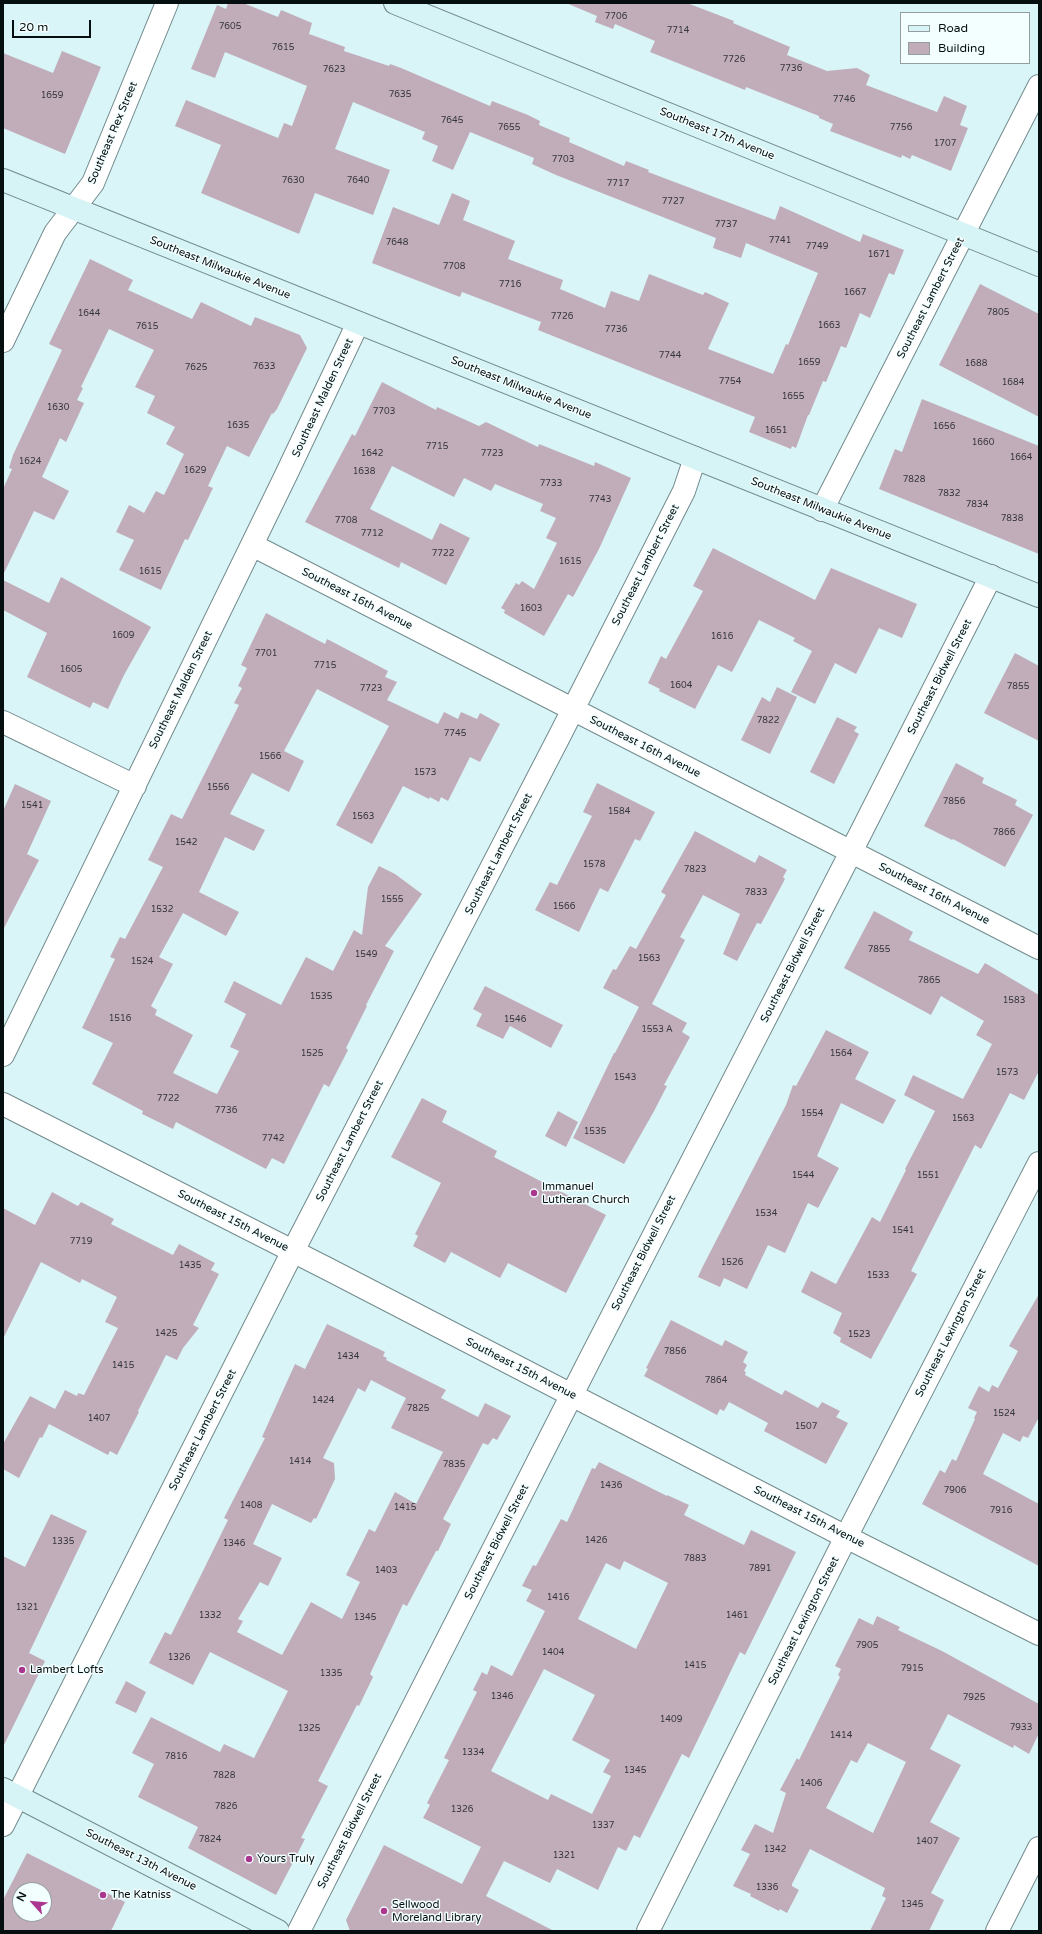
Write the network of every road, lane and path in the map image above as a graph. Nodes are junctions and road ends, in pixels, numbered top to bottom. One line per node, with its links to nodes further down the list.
1 (167, 3): 5 (street, Southeast Rex Street)
2 (395, 3): 6 (main road, Southeast 17th Avenue)
3 (1039, 86): 6 (street, Southeast Lambert Street)
4 (3, 180): 5 (main road, Southeast Milwaukie Avenue)
5 (74, 209): 8 (main road, Southeast Milwaukie Avenue); 9 (street, Southeast Rex Street)
6 (964, 234): 7 (main road, Southeast 17th Avenue); 11 (street, Southeast Lambert Street)
7 (1039, 265)
8 (358, 324): 10 (main road, Southeast Milwaukie Avenue); 12 (street, Southeast Malden Street)
9 (3, 341)
10 (695, 458): 11 (main road, Southeast Milwaukie Avenue); 15 (street, Southeast Lambert Street)
11 (822, 510): 13 (main road, Southeast Milwaukie Avenue)
12 (252, 545): 15 (street, Southeast 16th Avenue); 17 (street, Southeast Malden Street)
13 (991, 576): 14 (main road, Southeast Milwaukie Avenue); 18 (street, Southeast Bidwell Street)
14 (1039, 596)
15 (573, 710): 18 (street, Southeast 16th Avenue); 23 (street, Southeast Lambert Street)
16 (3, 722): 17 (street)
17 (135, 786): 20 (street, Southeast Malden Street)
18 (851, 852): 19 (street, Southeast 16th Avenue); 24 (street, Southeast Bidwell Street)
19 (1039, 948)
20 (3, 1055)
21 (3, 1104): 23 (street, Southeast 15th Avenue)
22 (1039, 1163): 25 (street, Southeast Lexington Street)
23 (293, 1251): 24 (street, Southeast 15th Avenue); 27 (street, Southeast Lambert Street)
24 (571, 1395): 25 (street, Southeast 15th Avenue); 31 (street, Southeast Bidwell Street)
25 (846, 1537): 26 (street, Southeast 15th Avenue); 32 (street, Southeast Lexington Street)
26 (1039, 1634)
27 (10, 1793): 28 (street, Southeast Lambert Street); 30 (main road, Southeast 13th Avenue)
28 (3, 1825)
29 (1039, 1848): 33 (street)
30 (278, 1931)
31 (299, 1931)
32 (648, 1931)
33 (997, 1931)

